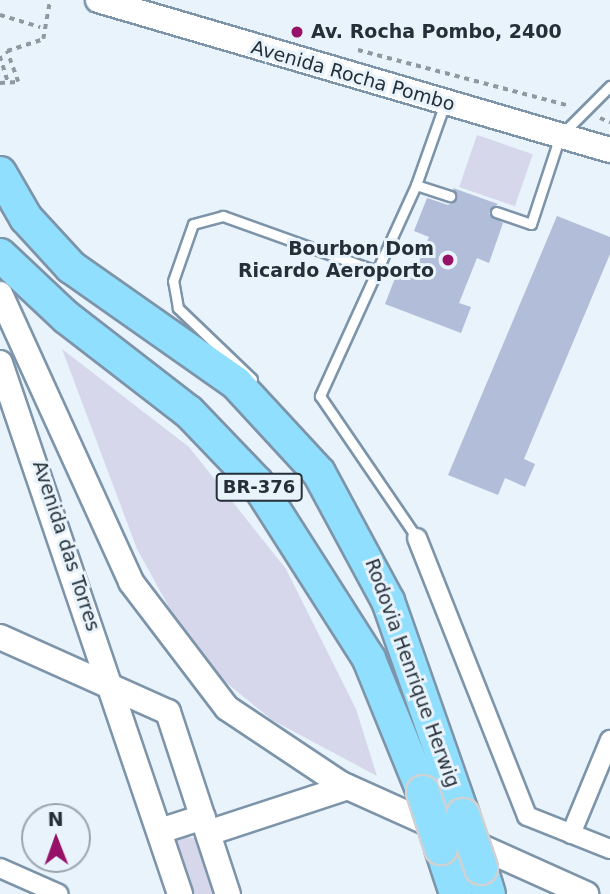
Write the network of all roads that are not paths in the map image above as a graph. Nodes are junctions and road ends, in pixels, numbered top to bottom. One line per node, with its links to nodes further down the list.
1 (98, 0): 3 (main road, Avenida Rocha Pombo)
2 (610, 86): 4 (lane)
3 (445, 103): 4 (main road, Avenida Rocha Pombo); 7 (lane)
4 (560, 136): 5 (main road, Avenida Rocha Pombo); 9 (lane)
5 (610, 150)
6 (0, 173): 15 (highway, Rodovia Henrique Herwig / BR-376)
7 (416, 185): 8 (lane); 11 (lane)
8 (450, 196)
9 (496, 212)
10 (0, 255): 31 (highway, Rodovia Henrique Herwig / BR-376, bridge)
11 (374, 270): 15 (lane); 16 (lane)
12 (0, 294): 17 (main road)
13 (0, 363): 14 (main road)
14 (20, 407): 17 (main road); 19 (main road, Avenida das Torres)
15 (267, 412): 27 (highway, Rodovia Henrique Herwig / BR-376, bridge)
16 (417, 538): 24 (street)
17 (111, 543): 21 (main road)
18 (0, 637): 19 (main road)
19 (112, 686): 22 (main road); 23 (main road, Avenida das Torres)
20 (610, 740): 24 (street)
21 (348, 787): 22 (main road); 32 (main road)
22 (206, 825): 23 (main road); 30 (main road)
23 (160, 831): 29 (main road, Avenida das Torres)
24 (571, 834): 25 (street)
25 (610, 849)
26 (0, 868): 28 (street)
27 (485, 881)
28 (59, 894)
29 (180, 894)
30 (228, 894)
31 (456, 894)
32 (586, 894)

